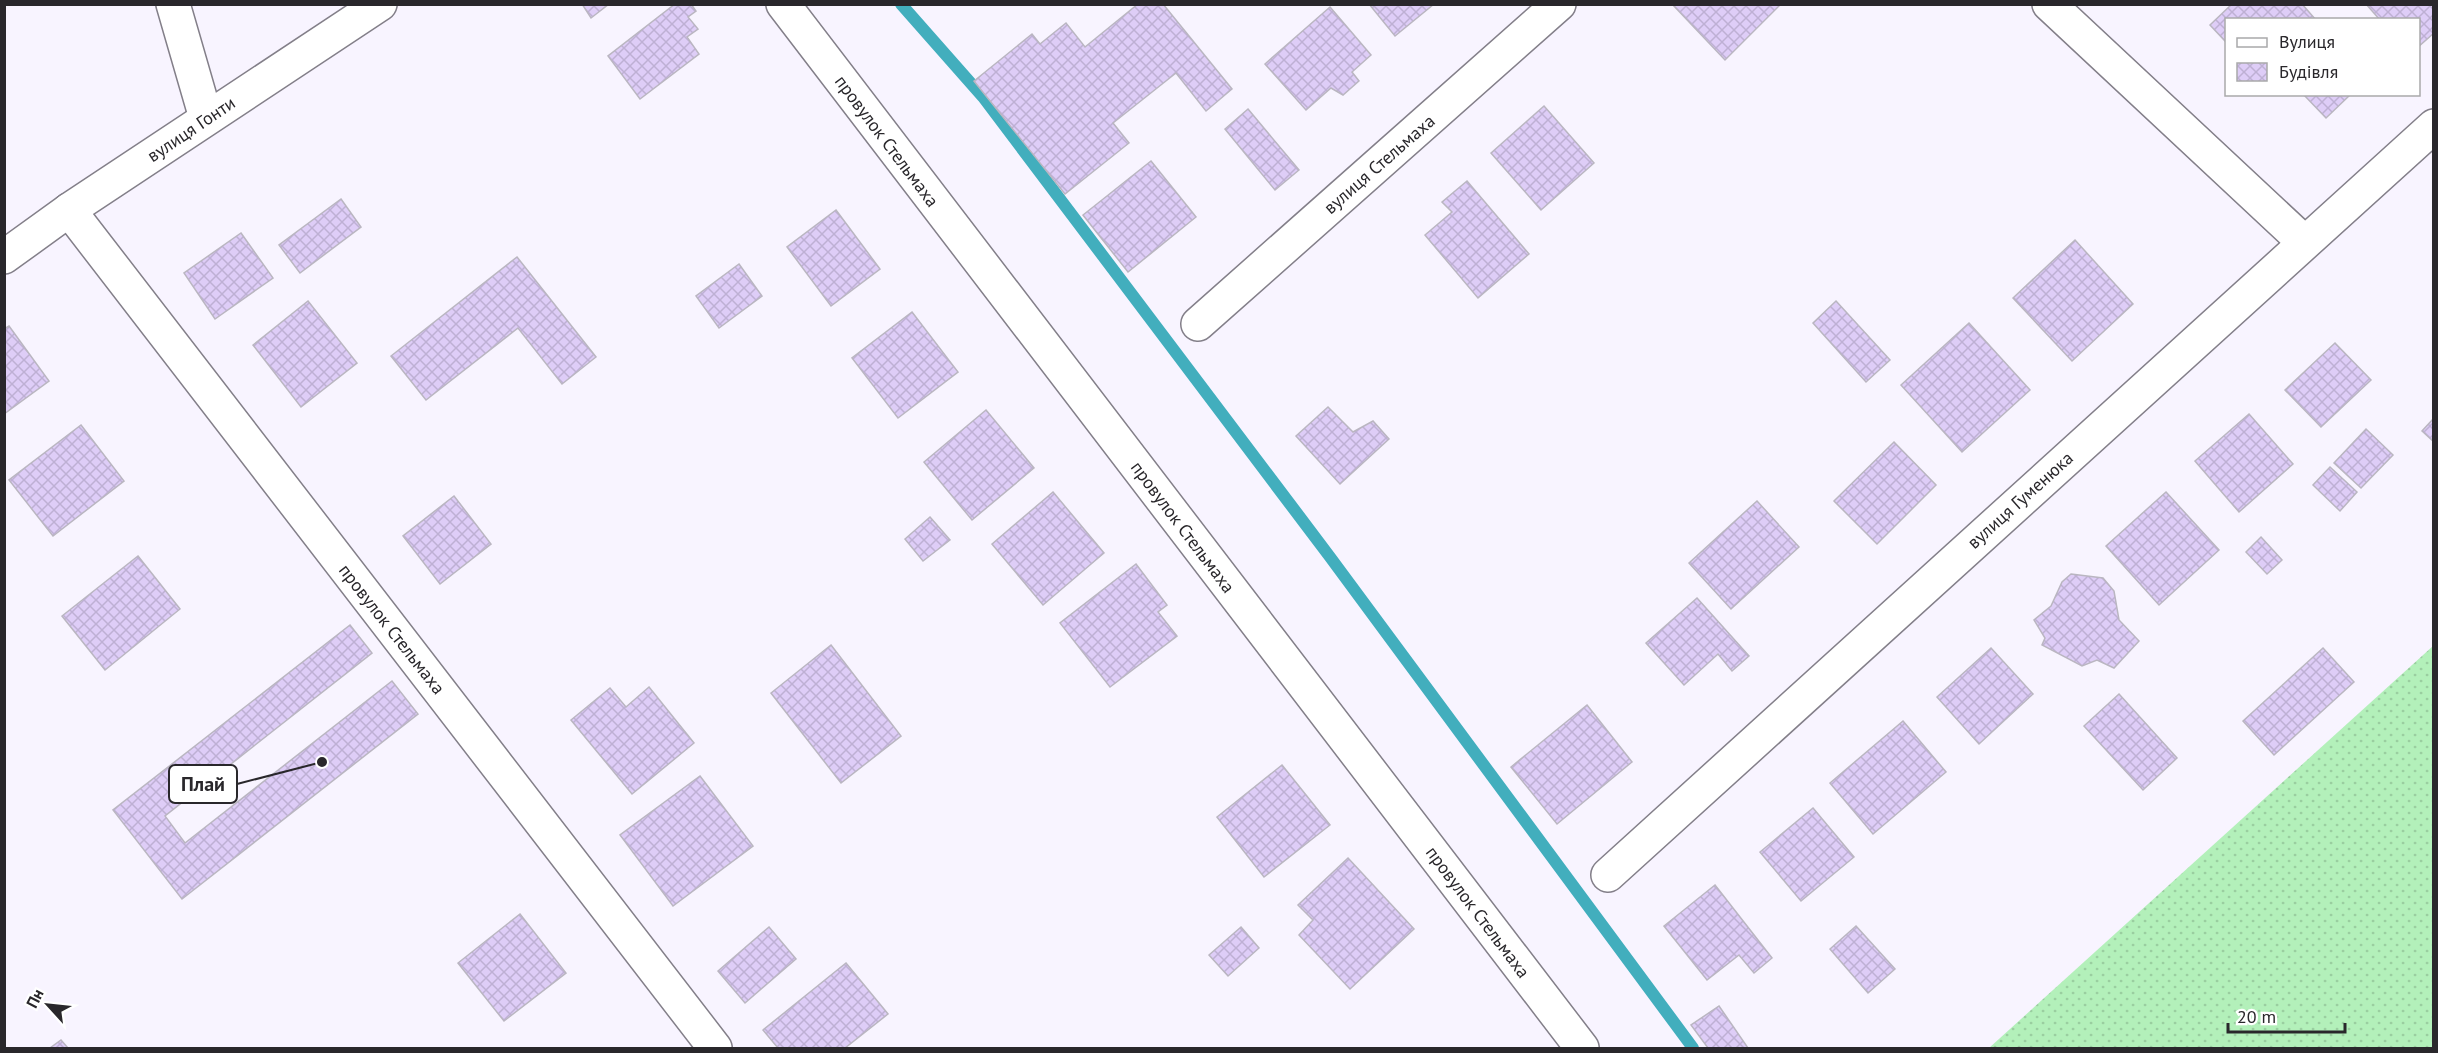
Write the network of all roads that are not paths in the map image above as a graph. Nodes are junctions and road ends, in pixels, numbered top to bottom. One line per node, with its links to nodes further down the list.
1 (172, 4): 6 (street)
2 (380, 4): 6 (street, вулиця Гонти)
3 (783, 4): 14 (street, провулок Стельмаха)
4 (1559, 4): 11 (street, вулиця Стельмаха)
5 (2049, 4): 9 (street)
6 (206, 118): 8 (street, вулиця Гонти)
7 (2433, 126): 9 (street, вулиця Гуменюка)
8 (69, 210): 10 (street, вулиця Гонти); 13 (street, провулок Стельмаха)
9 (2304, 242): 12 (street, вулиця Гуменюка)
10 (4, 257)
11 (1198, 324)
12 (1608, 875)
13 (715, 1048)
14 (1582, 1048)

